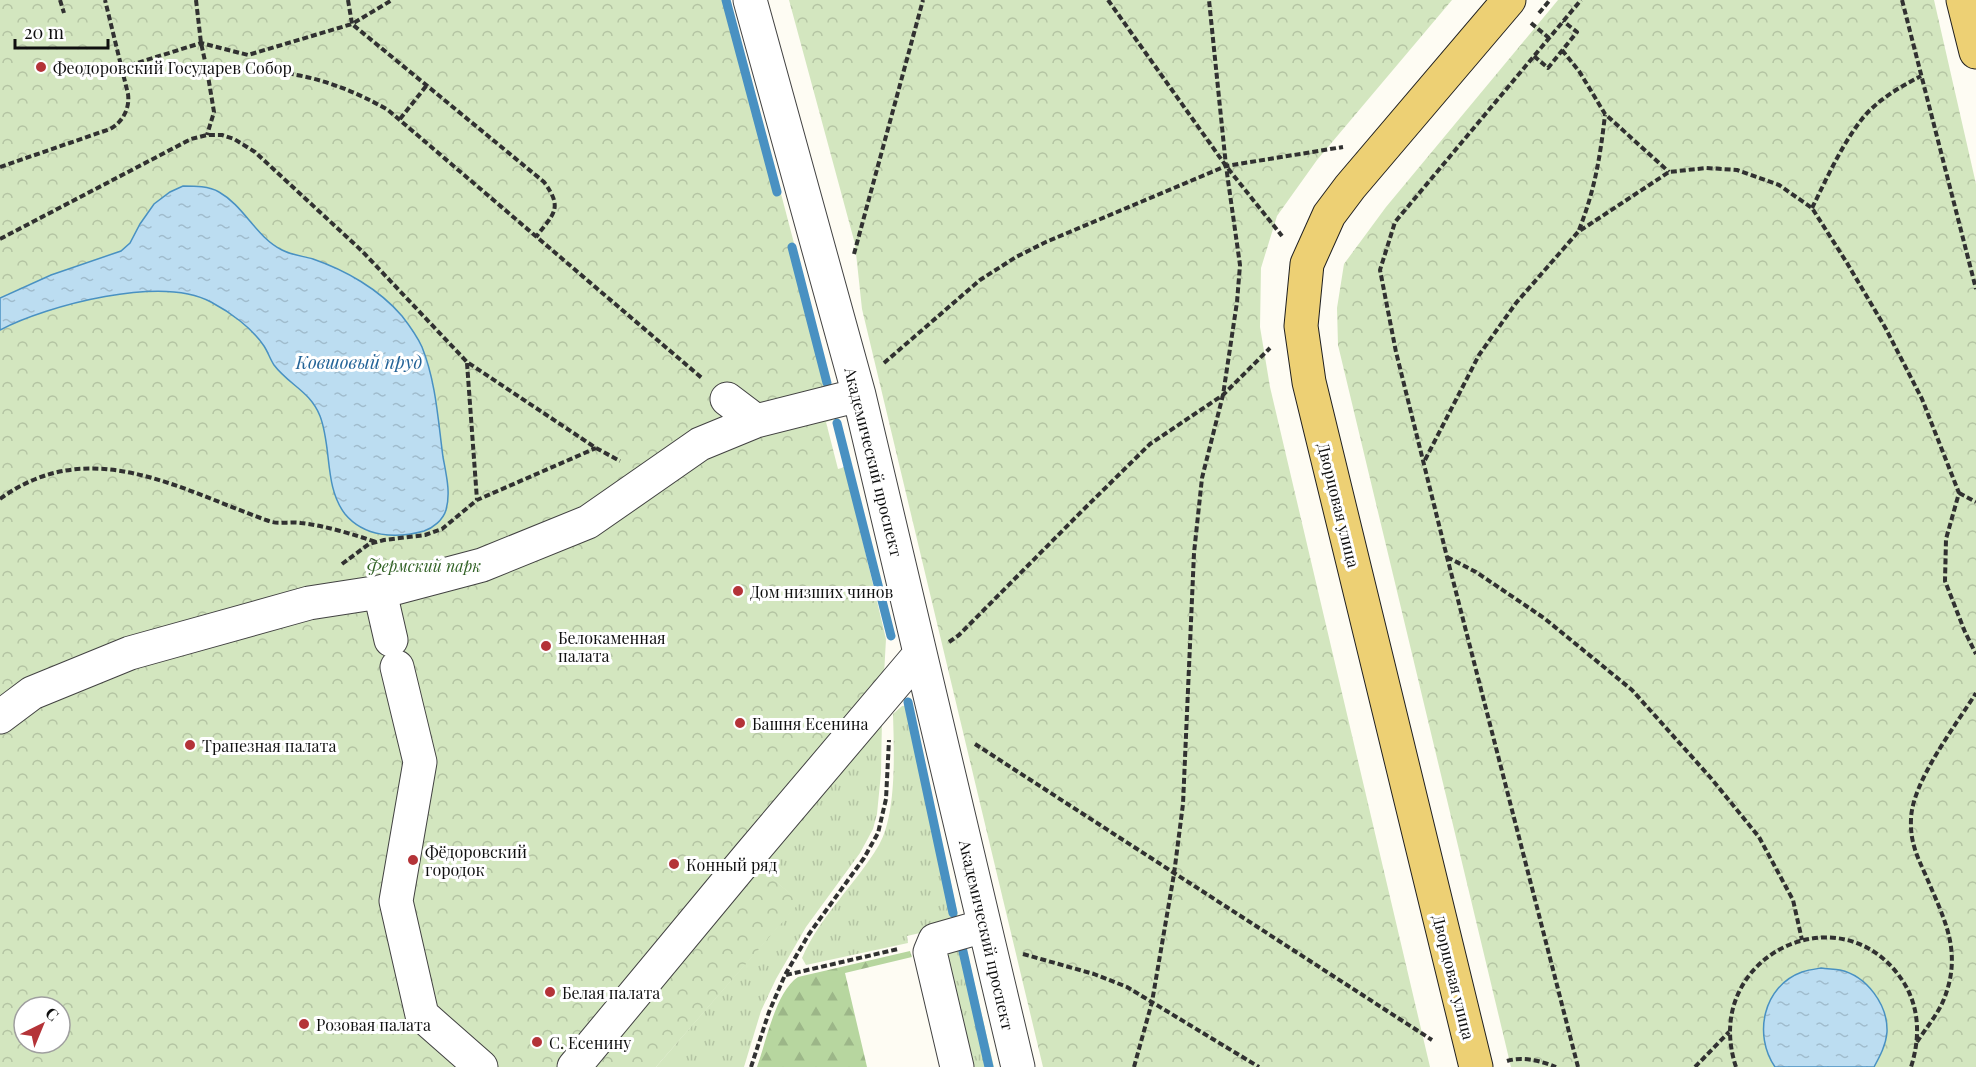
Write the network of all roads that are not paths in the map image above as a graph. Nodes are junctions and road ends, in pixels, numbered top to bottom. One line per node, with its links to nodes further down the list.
1 (750, 0): 5 (street, Академический проспект)
2 (1509, 0): 12 (main road, Дворцовая улица)
3 (1963, 0): 4 (main road)
4 (1976, 52)
5 (859, 395): 7 (street); 9 (street, Академический проспект)
6 (727, 399): 7 (street)
7 (756, 421): 8 (street)
8 (380, 592): 10 (street); 13 (street)
9 (920, 654): 11 (street, Академический проспект); 14 (street)
10 (0, 717)
11 (984, 926): 15 (street); 16 (street, Академический проспект)
12 (1487, 1065)
13 (482, 1067)
14 (574, 1067)
15 (957, 1067)
16 (1018, 1067)

